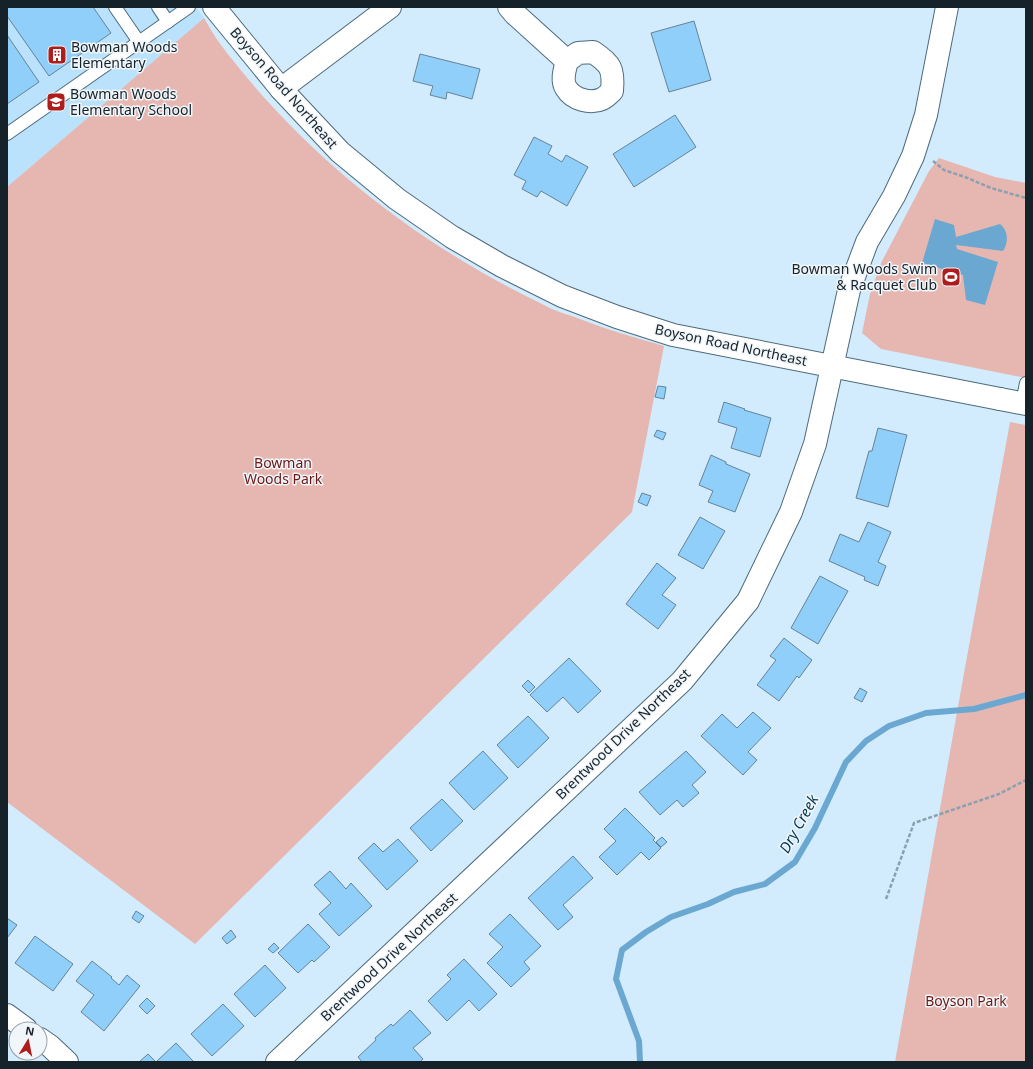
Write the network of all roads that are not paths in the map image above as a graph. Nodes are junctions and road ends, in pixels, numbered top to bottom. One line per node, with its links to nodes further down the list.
1 (115, 7): 9 (lane)
2 (158, 7): 8 (lane)
3 (190, 7): 8 (lane)
4 (214, 7): 11 (street, Boyson Road Northeast)
5 (390, 7): 11 (street)
6 (509, 7): 10 (street)
7 (947, 7): 13 (street, Brentwood Drive Northeast)
8 (168, 22): 9 (lane)
9 (139, 42): 12 (lane)
10 (567, 61)
11 (281, 89): 13 (street, Boyson Road Northeast)
12 (7, 134)
13 (832, 366): 14 (street, Boyson Road Northeast); 19 (street, Brentwood Drive Northeast)
14 (1025, 397)
15 (7, 1015): 16 (street)
16 (15, 1021)
17 (48, 1046): 18 (street)
18 (67, 1062)
19 (277, 1062)

